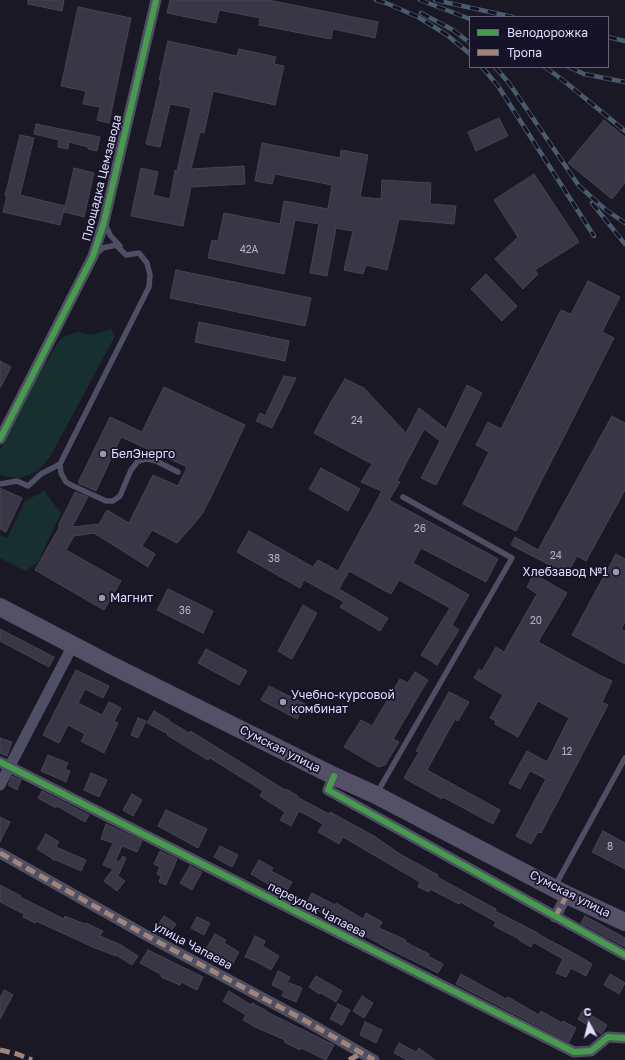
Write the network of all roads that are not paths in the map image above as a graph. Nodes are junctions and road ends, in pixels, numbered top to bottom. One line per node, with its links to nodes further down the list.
1 (156, 0): 2 (street, Площадка Цемзавода)
2 (104, 222): 3 (lane); 4 (street, Площадка Цемзавода)
3 (126, 255): 4 (lane); 6 (lane)
4 (93, 256): 5 (street, Площадка Цемзавода)
5 (0, 438)
6 (60, 464): 7 (lane); 8 (lane)
7 (178, 472)
8 (0, 484)
9 (403, 497): 16 (lane)
10 (0, 607): 11 (main road, Сумская улица)
11 (73, 645): 13 (street); 14 (main road, Сумская улица)
12 (625, 758): 18 (lane)
13 (5, 764): 15 (street); 22 (street, переулок Чапаева)
14 (334, 776): 16 (main road, Сумская улица); 19 (street)
15 (0, 785)
16 (376, 795): 18 (main road, Сумская улица)
17 (0, 853): 23 (street, улица Чапаева)
18 (561, 891): 19 (street); 20 (main road, Сумская улица)
19 (555, 917): 21 (street)
20 (625, 922)
21 (625, 955)
22 (625, 1038)
23 (374, 1060)

